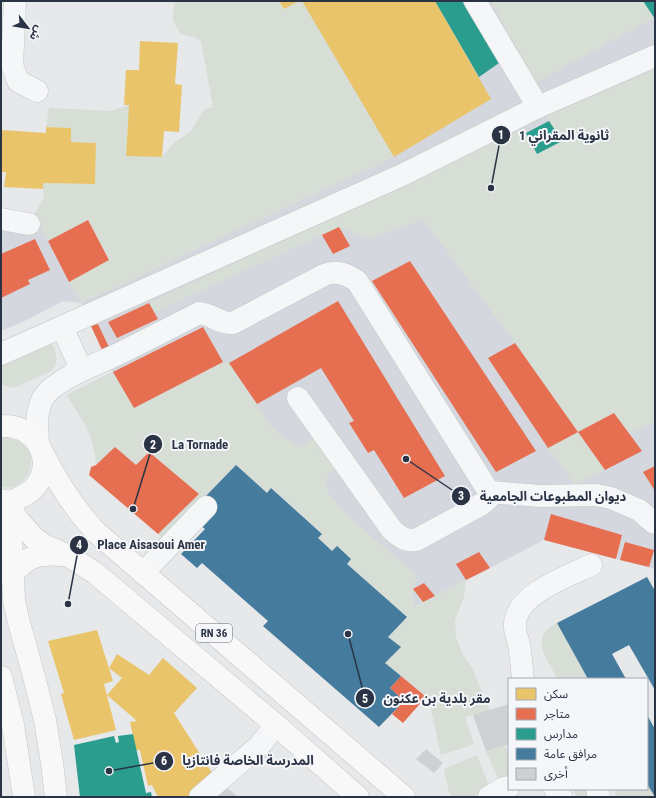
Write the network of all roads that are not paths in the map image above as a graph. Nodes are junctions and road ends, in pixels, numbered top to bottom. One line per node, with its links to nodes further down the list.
1 (15, 1): 4 (street)
2 (475, 1): 5 (street)
3 (655, 56): 5 (street)
4 (36, 91)
5 (538, 107): 8 (street)
6 (1, 219): 7 (street)
7 (29, 224)
8 (62, 327): 9 (street); 10 (street)
9 (1, 354)
10 (72, 376): 14 (street); 15 (street)
11 (298, 398): 15 (street)
12 (1, 416): 13 (main road, RN 36)
13 (11, 427): 14 (main road, RN 36)
14 (41, 449): 16 (main road); 21 (main road, RN 36)
15 (489, 492): 18 (street)
16 (4, 501): 19 (main road, RN 36); 22 (main road)
17 (206, 507): 21 (street)
18 (654, 523)
19 (66, 555): 22 (main road, RN 36); 27 (main road, RN 36)
20 (591, 565): 23 (street)
21 (143, 573): 33 (main road, RN 36)
22 (12, 575): 30 (main road)
23 (519, 646): 25 (street); 26 (street)
24 (1, 677): 29 (main road)
25 (523, 678)
26 (539, 678)
27 (276, 725): 31 (street); 32 (main road, RN 36)
28 (508, 787): 34 (street)
29 (24, 797)
30 (56, 797)
31 (200, 797)
32 (358, 797)
33 (404, 797)
34 (489, 797)

